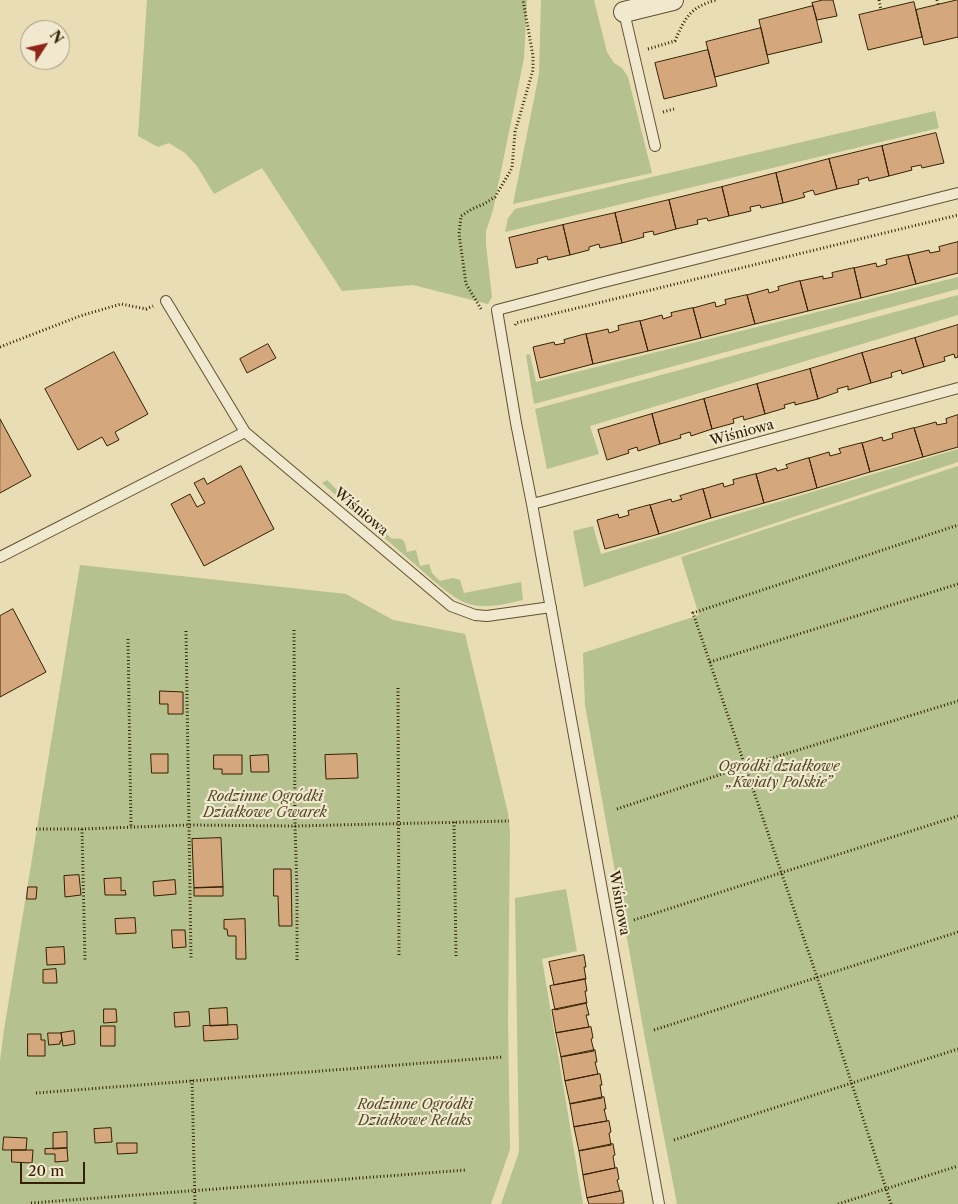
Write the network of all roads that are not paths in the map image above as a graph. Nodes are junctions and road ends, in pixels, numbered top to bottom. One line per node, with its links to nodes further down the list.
1 (673, 0): 2 (street)
2 (624, 12): 3 (lane)
3 (655, 146)
4 (958, 193): 8 (lane, Wiśniowa)
5 (166, 301): 7 (lane, Wiśniowa)
6 (958, 388): 8 (lane, Wiśniowa)
7 (245, 432): 9 (lane); 10 (lane, Wiśniowa)
8 (532, 504): 10 (lane, Wiśniowa)
9 (0, 558)
10 (551, 607): 11 (lane, Wiśniowa)
11 (660, 1204)

